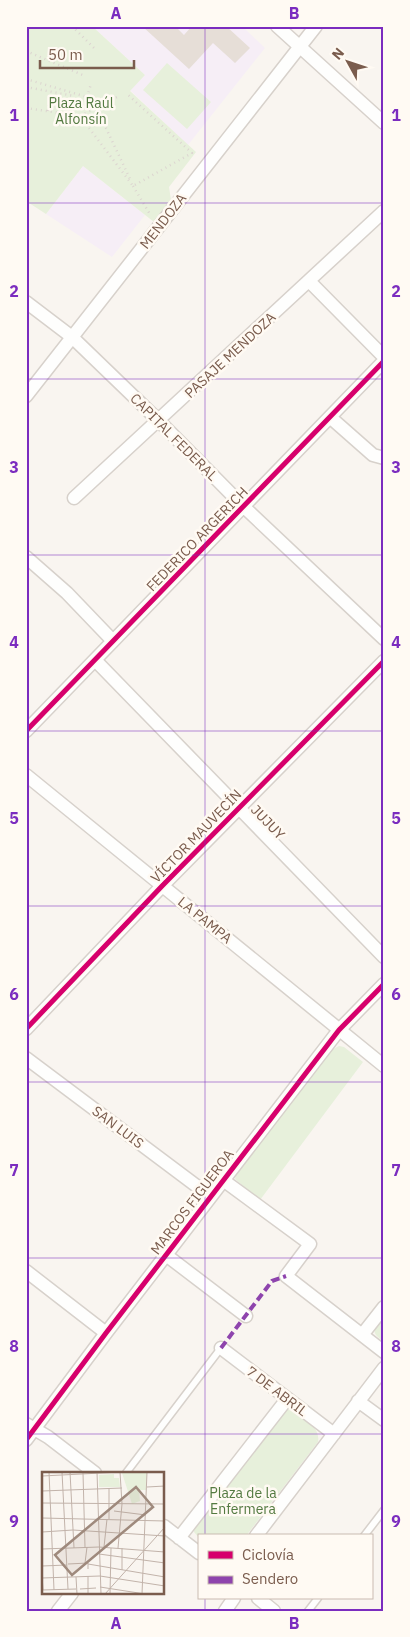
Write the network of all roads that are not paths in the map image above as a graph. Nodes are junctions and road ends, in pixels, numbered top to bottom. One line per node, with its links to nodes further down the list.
1 (277, 26): 3 (street)
2 (316, 26): 3 (street, MENDOZA)
3 (299, 46): 4 (street); 8 (street, MENDOZA)
4 (384, 123)
5 (384, 211): 6 (street, PASAJE MENDOZA)
6 (309, 281): 9 (street); 13 (street, PASAJE MENDOZA)
7 (26, 302): 8 (street, CAPITAL FEDERAL)
8 (72, 337): 11 (street, MENDOZA); 13 (street, CAPITAL FEDERAL)
9 (384, 357)
10 (384, 361): 12 (street, FEDERICO ARGERICH)
11 (26, 396)
12 (331, 418): 14 (street); 16 (street, FEDERICO ARGERICH)
13 (159, 421): 15 (street, PASAJE MENDOZA); 16 (street, CAPITAL FEDERAL)
14 (384, 458)
15 (74, 498)
16 (244, 506): 18 (street, CAPITAL FEDERAL); 19 (street, FEDERICO ARGERICH)
17 (26, 557): 19 (street)
18 (384, 639)
19 (113, 641): 20 (street, FEDERICO ARGERICH)
20 (96, 660): 22 (street, FEDERICO ARGERICH); 24 (street, JUJUY)
21 (384, 660): 24 (street, VÍCTOR MAUVECÍN)
22 (26, 731)
23 (26, 775): 25 (street, LA PAMPA)
24 (239, 808): 25 (street, VÍCTOR MAUVECÍN); 26 (street, JUJUY)
25 (163, 885): 28 (street, VÍCTOR MAUVECÍN); 29 (street, LA PAMPA)
26 (384, 957)
27 (384, 984): 29 (street, MARCOS FIGUEROA)
28 (26, 1029)
29 (339, 1030): 31 (street, LA PAMPA); 32 (street, MARCOS FIGUEROA)
30 (26, 1058): 33 (street, SAN LUIS)
31 (384, 1066)
32 (223, 1180): 33 (street, MARCOS FIGUEROA); 39 (street)
33 (210, 1196): 34 (street, MARCOS FIGUEROA)
34 (166, 1255): 37 (street); 38 (street, MARCOS FIGUEROA)
35 (26, 1272): 38 (street)
36 (384, 1306): 39 (street)
37 (246, 1316)
38 (106, 1332): 46 (street, MARCOS FIGUEROA)
39 (362, 1335): 41 (street)
40 (221, 1348): 43 (street, 7 DE ABRIL); 50 (lane)
41 (384, 1352)
42 (384, 1368): 44 (street)
43 (287, 1399): 47 (street, 7 DE ABRIL); 55 (street)
44 (358, 1401): 45 (street); 47 (street)
45 (384, 1420)
46 (30, 1427): 48 (street, MARCOS FIGUEROA); 49 (street)
47 (334, 1434): 53 (street)
48 (26, 1440)
49 (94, 1472)
50 (127, 1472)
51 (384, 1510): 54 (lane)
52 (165, 1527): 55 (street)
53 (258, 1534)
54 (366, 1534)
55 (179, 1538): 56 (street)
56 (198, 1552)
57 (71, 1594): 61 (street)
58 (232, 1600): 62 (street)
59 (260, 1600): 63 (street)
60 (316, 1600): 64 (lane)
61 (58, 1611)
62 (224, 1611)
63 (274, 1611)
64 (308, 1611)

